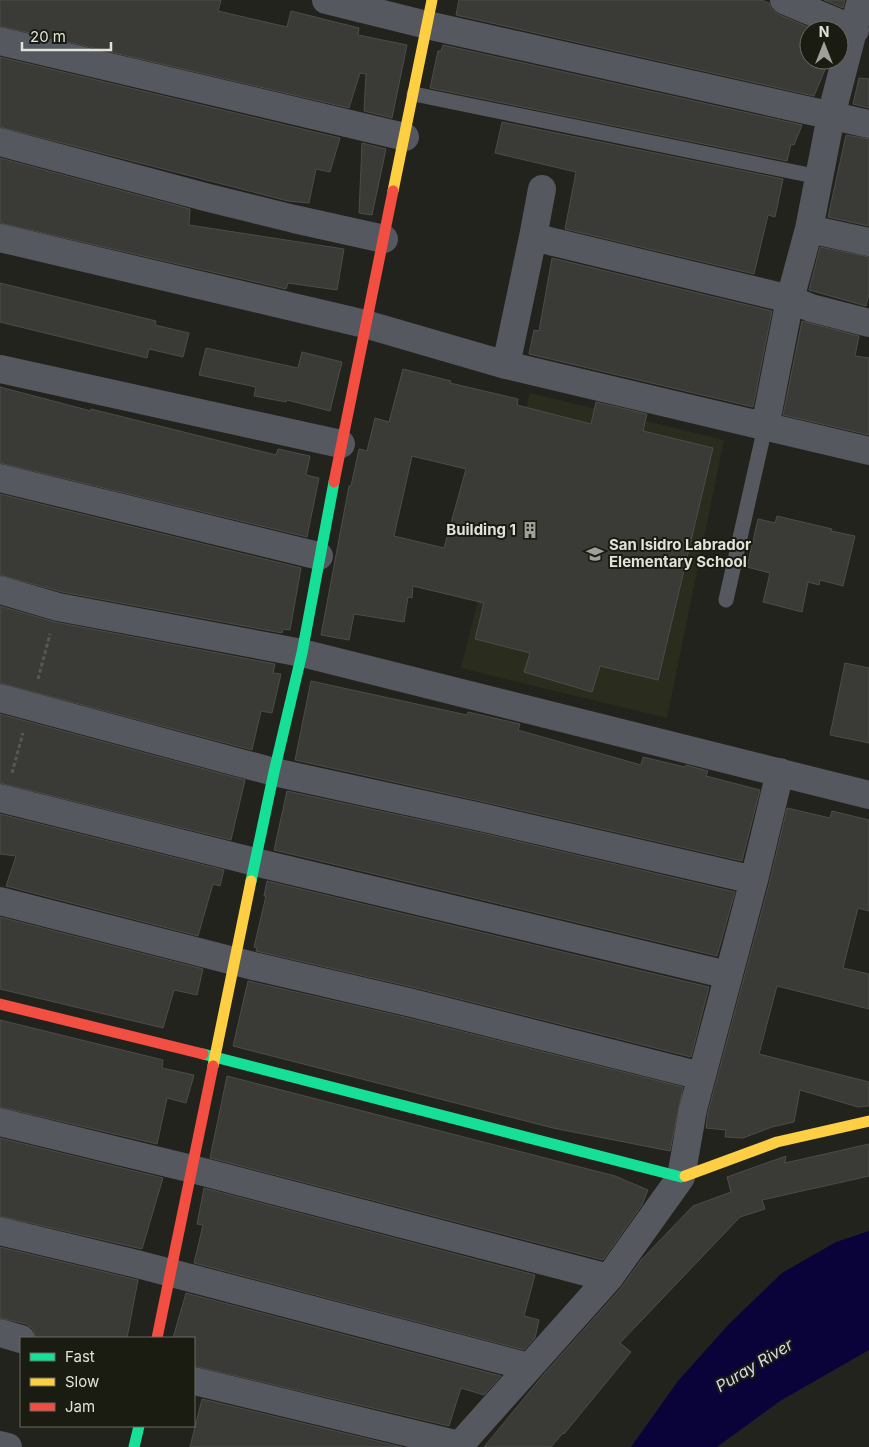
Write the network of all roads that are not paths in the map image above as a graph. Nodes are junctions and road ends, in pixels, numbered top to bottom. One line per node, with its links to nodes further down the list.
1 (326, 0): 4 (street)
2 (784, 0): 5 (street)
3 (861, 0): 5 (street)
4 (430, 12): 7 (street); 8 (street)
5 (854, 30): 8 (street)
6 (0, 41): 10 (street)
7 (414, 94): 10 (street); 12 (lane)
8 (831, 116): 9 (street); 12 (street)
9 (869, 124)
10 (404, 138): 17 (street)
11 (0, 142): 17 (street)
12 (819, 177): 14 (street)
13 (542, 189): 15 (street)
14 (809, 229): 18 (street); 19 (street)
15 (533, 237): 19 (street); 22 (street)
16 (0, 238): 21 (street)
17 (384, 239): 21 (street)
18 (869, 242)
19 (790, 299): 20 (street); 24 (street)
20 (869, 323)
21 (365, 324): 22 (street); 25 (street)
22 (506, 365): 24 (street)
23 (0, 369): 25 (street)
24 (765, 427): 26 (street); 30 (lane)
25 (341, 444): 28 (street)
26 (869, 451)
27 (0, 478): 28 (street)
28 (319, 556): 31 (street)
29 (0, 590): 31 (street)
30 (726, 600)
31 (302, 653): 33 (street); 34 (street)
32 (0, 698): 33 (street)
33 (274, 772): 37 (street); 38 (street)
34 (780, 772): 35 (street); 38 (street)
35 (869, 795)
36 (0, 798): 37 (street)
37 (255, 862): 40 (street); 41 (street)
38 (754, 880): 41 (street)
39 (0, 901): 40 (street)
40 (235, 961): 43 (street); 44 (street)
41 (728, 975): 44 (street)
42 (0, 1004): 43 (street)
43 (215, 1057): 47 (street); 48 (street)
44 (701, 1076): 48 (street)
45 (869, 1121): 48 (street)
46 (0, 1122): 47 (street)
47 (192, 1169): 50 (street); 51 (street)
48 (681, 1177): 51 (street)
49 (0, 1231): 50 (street)
50 (170, 1273): 53 (street); 55 (street)
51 (609, 1278): 55 (street)
52 (0, 1333): 54 (street)
53 (157, 1337)
54 (20, 1339)
55 (529, 1367): 59 (street)
56 (195, 1381): 59 (street)
57 (139, 1427): 61 (street)
58 (0, 1445): 60 (street)
59 (459, 1446)
60 (8, 1447)
61 (134, 1447)

